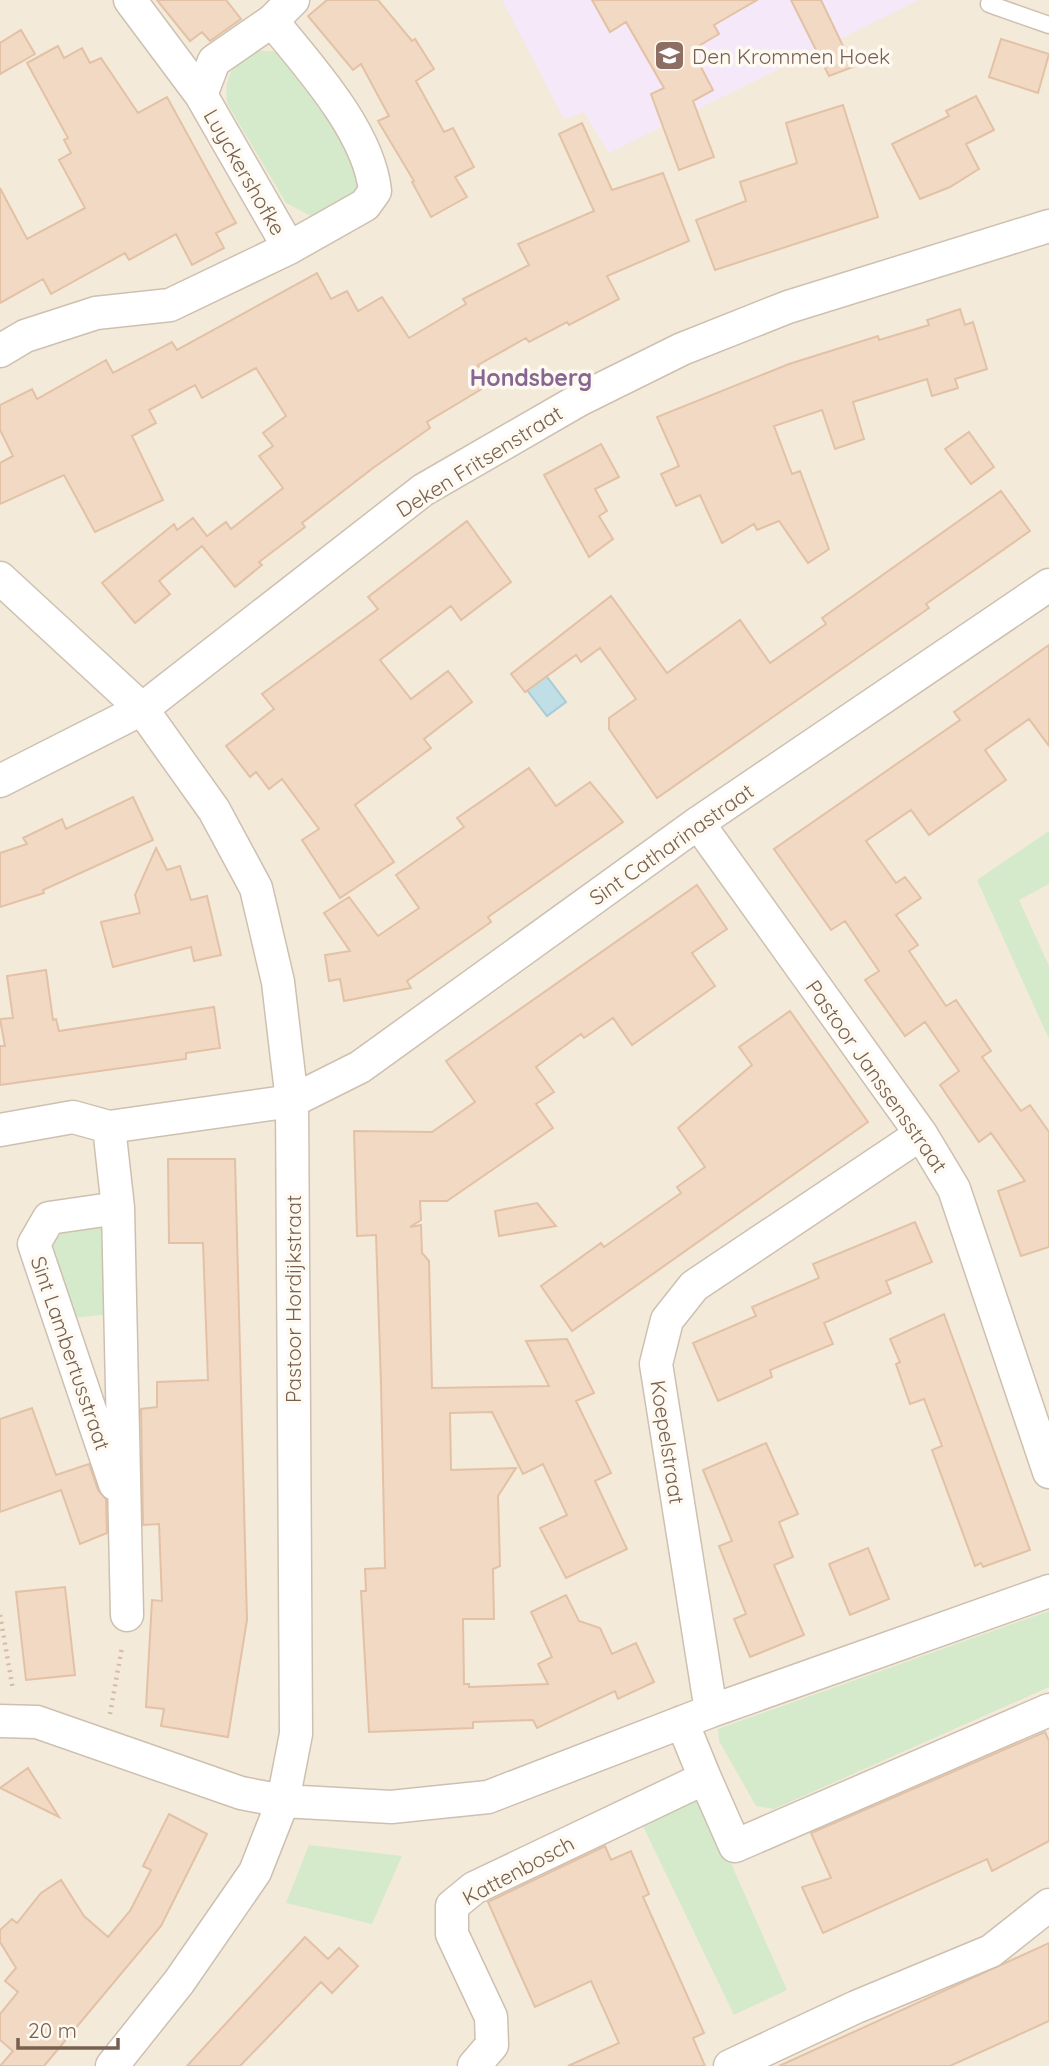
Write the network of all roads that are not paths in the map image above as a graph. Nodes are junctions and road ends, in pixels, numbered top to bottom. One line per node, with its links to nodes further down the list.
1 (130, 0): 5 (street, Luyckershofke)
2 (989, 5): 4 (lane)
3 (282, 10): 5 (street, Luyckershofke); 7 (street, Luyckershofke)
4 (1049, 25)
5 (201, 95): 7 (street, Luyckershofke)
6 (1049, 226): 11 (street, Deken Fritsenstraat)
7 (289, 248): 8 (street, Luyckershofke)
8 (0, 351)
9 (0, 578): 11 (street, Pastoor Hordijkstraat)
10 (1049, 585): 13 (street, Sint Catharinastraat)
11 (142, 709): 12 (street, Deken Fritsenstraat); 14 (street, Pastoor Hordijkstraat)
12 (0, 781)
13 (698, 823): 14 (street, Sint Catharinastraat); 17 (street, Pastoor Janssensstraat)
14 (292, 1101): 15 (street); 27 (street, Pastoor Hordijkstraat)
15 (109, 1127): 16 (street); 18 (street, Sint Lambertusstraat)
16 (0, 1129)
17 (921, 1134): 19 (street, Pastoor Janssensstraat); 24 (street, Koepelstraat)
18 (118, 1208): 20 (street, Sint Lambertusstraat); 20 (street, Sint Lambertusstraat)
19 (1049, 1472)
20 (125, 1515): 22 (street, Sint Lambertusstraat)
21 (1049, 1591): 24 (street)
22 (127, 1615)
23 (1049, 1710): 26 (street)
24 (696, 1716): 26 (street); 27 (street)
25 (9, 1721): 27 (street)
26 (705, 1778): 30 (street, Kattenbosch)
27 (283, 1801): 29 (street, Pastoor Hordijkstraat)
28 (1049, 1905): 31 (street)
29 (112, 2066)
30 (474, 2066)
31 (730, 2066)

